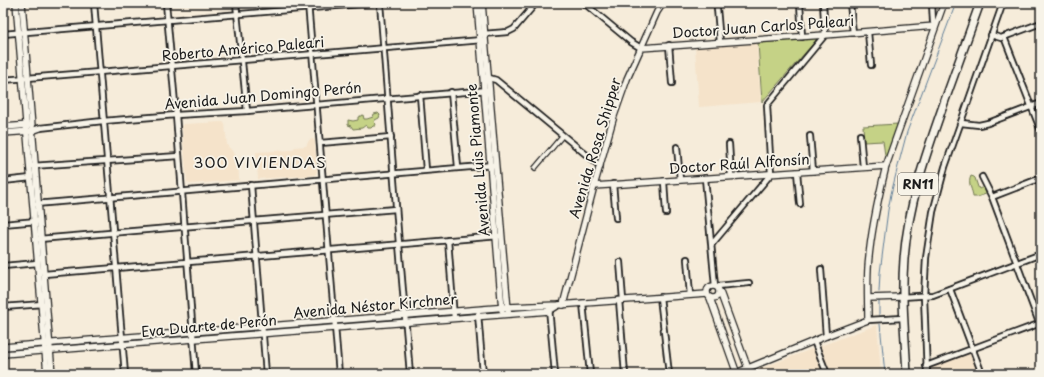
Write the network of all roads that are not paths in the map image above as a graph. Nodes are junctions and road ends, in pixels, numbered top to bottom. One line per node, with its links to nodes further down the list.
1 (16, 3): 28 (street)
2 (22, 3): 28 (street)
3 (94, 3): 25 (street)
4 (166, 3): 23 (street)
5 (236, 3): 22 (street)
6 (372, 3): 20 (street)
7 (380, 3): 38 (street)
8 (477, 3): 33 (street, Avenida Luis Piamonte)
9 (482, 3): 33 (street, Avenida Luis Piamonte)
10 (536, 3): 33 (street, Roberto Américo Paleari)
11 (584, 3): 39 (street)
12 (663, 3): 39 (street, Avenida Rosa Shipper)
13 (800, 3): 34 (street)
14 (823, 3): 31 (street)
15 (850, 3): 29 (street)
16 (932, 3): 26 (street)
17 (944, 3): 26 (street)
18 (980, 3): 137 (highway, RN11)
19 (1003, 3): 32 (street)
20 (308, 6): 22 (street); 40 (street)
21 (717, 8): 36 (street)
22 (237, 14): 23 (street); 41 (street)
23 (168, 20): 25 (street); 43 (street)
24 (1041, 23): 35 (street)
25 (96, 26): 28 (street); 44 (street)
26 (935, 26): 27 (street, Doctor Juan Carlos Paleari); 77 (street)
27 (868, 32): 29 (street, Doctor Juan Carlos Paleari); 42 (street)
28 (21, 33): 30 (street); 46 (street)
29 (853, 33): 31 (street, Doctor Juan Carlos Paleari)
30 (3, 34)
31 (825, 35): 34 (street, Doctor Juan Carlos Paleari); 85 (street)
32 (991, 35): 35 (street); 59 (street)
33 (482, 37): 38 (street, Roberto Américo Paleari); 45 (street, Avenida Luis Piamonte)
34 (802, 37): 36 (street, Doctor Juan Carlos Paleari)
35 (1004, 37): 55 (street)
36 (720, 42): 37 (street, Doctor Juan Carlos Paleari)
37 (669, 45): 39 (street, Doctor Juan Carlos Paleari); 48 (street)
38 (384, 48): 40 (street, Roberto Américo Paleari); 52 (street)
39 (641, 48): 76 (street, Avenida Rosa Shipper)
40 (312, 54): 41 (street, Roberto Américo Paleari); 54 (street)
41 (241, 60): 43 (street, Roberto Américo Paleari); 56 (street)
42 (870, 65)
43 (172, 66): 44 (street, Roberto Américo Paleari); 57 (street)
44 (100, 72): 46 (street, Roberto Américo Paleari); 58 (street)
45 (485, 77): 49 (street, Avenida Luis Piamonte); 65 (street)
46 (25, 78): 47 (street, Roberto Américo Paleari); 61 (street)
47 (3, 80)
48 (672, 83)
49 (486, 90): 50 (street, Avenida Juan Domingo Perón); 74 (street, Avenida Luis Piamonte)
50 (451, 92): 51 (street, Avenida Juan Domingo Perón); 78 (street)
51 (420, 95): 52 (street, Avenida Juan Domingo Perón); 81 (street)
52 (387, 98): 54 (street, Avenida Juan Domingo Perón); 68 (street)
53 (1041, 103): 55 (street)
54 (317, 104): 56 (street, Avenida Juan Domingo Perón); 69 (street)
55 (1031, 106): 59 (street); 63 (street)
56 (247, 111): 57 (street, Avenida Juan Domingo Perón)
57 (176, 115): 58 (street, Avenida Juan Domingo Perón); 72 (street)
58 (103, 121): 62 (street, Avenida Juan Domingo Perón); 73 (street)
59 (961, 123): 135 (street)
60 (3, 127): 61 (street, Avenida Juan Domingo Perón)
61 (29, 128): 62 (street, Avenida Juan Domingo Perón); 64 (street, Avenida Juan Domingo Perón); 75 (street)
62 (40, 128)
63 (1041, 131)
64 (3, 134)
65 (563, 135): 76 (street); 80 (street)
66 (860, 135): 79 (street)
67 (810, 136): 82 (street)
68 (390, 137): 69 (street); 84 (street)
69 (320, 143): 91 (street)
70 (729, 144): 86 (street)
71 (678, 147): 92 (street)
72 (179, 156): 73 (street); 98 (street)
73 (107, 161): 75 (street); 99 (street)
74 (493, 165): 78 (street); 112 (street, Avenida Luis Piamonte)
75 (32, 166): 88 (street); 101 (street)
76 (600, 166): 97 (street, Avenida Rosa Shipper)
77 (886, 166): 79 (street, Doctor Raúl Alfonsín); 138 (street)
78 (458, 167): 81 (street)
79 (863, 167): 82 (street, Doctor Raúl Alfonsín)
80 (535, 168)
81 (426, 170): 84 (street)
82 (813, 171): 83 (street, Doctor Raúl Alfonsín)
83 (797, 172): 85 (street, Doctor Raúl Alfonsín); 102 (street)
84 (393, 173): 91 (street); 103 (street)
85 (771, 174): 86 (street, Doctor Raúl Alfonsín); 116 (street)
86 (731, 176): 89 (street, Doctor Raúl Alfonsín)
87 (982, 177): 100 (street)
88 (31, 178): 93 (street); 101 (street)
89 (705, 178): 92 (street, Doctor Raúl Alfonsín); 116 (street)
90 (1041, 178): 100 (street)
91 (323, 179): 96 (street); 105 (street)
92 (680, 180): 94 (street, Doctor Raúl Alfonsín)
93 (3, 181)
94 (664, 181): 95 (street, Doctor Raúl Alfonsín); 104 (street)
95 (613, 184): 97 (street, Doctor Raúl Alfonsín); 106 (street)
96 (251, 185): 98 (street); 107 (street)
97 (594, 186): 142 (street, Avenida Rosa Shipper)
98 (181, 191): 99 (street); 110 (street)
99 (110, 197): 101 (street); 111 (street)
100 (992, 197): 124 (street)
101 (36, 204): 108 (street)
102 (800, 204)
103 (396, 208): 105 (street); 115 (street)
104 (666, 213)
105 (326, 214): 107 (street); 117 (street)
106 (616, 218)
107 (255, 220): 110 (street); 119 (street)
108 (37, 221): 109 (street); 113 (street)
109 (3, 224)
110 (184, 226): 111 (street); 121 (street)
111 (112, 232): 113 (street); 126 (street)
112 (499, 236): 114 (street); 144 (street, Avenida Luis Piamonte)
113 (38, 239): 123 (street); 128 (street)
114 (448, 240): 115 (street); 147 (street)
115 (399, 244): 117 (street); 149 (street)
116 (712, 244): 130 (street)
117 (328, 250): 119 (street); 154 (street)
118 (1041, 254): 124 (street)
119 (257, 256): 121 (street); 158 (street)
120 (687, 259): 133 (street)
121 (187, 262): 126 (street); 159 (street)
122 (620, 262): 139 (street)
123 (38, 263): 125 (street); 141 (street)
124 (1017, 263): 131 (street); 156 (street)
125 (3, 266)
126 (115, 268): 128 (street); 161 (street)
127 (820, 269): 160 (street)
128 (44, 274): 141 (street)
129 (749, 283): 130 (street)
130 (716, 286): 132 (street); 134 (street)
131 (950, 289): 135 (street); 167 (street)
132 (720, 292): 134 (street); 171 (street)
133 (690, 295): 134 (street); 136 (street)
134 (708, 296): 172 (street)
135 (924, 296): 137 (street); 170 (street)
136 (660, 297): 139 (street); 184 (street)
137 (902, 297): 138 (street); 152 (highway, RN11)
138 (868, 298): 153 (street)
139 (621, 300): 140 (street); 183 (street)
140 (583, 303): 142 (street); 182 (street)
141 (44, 304): 143 (street); 164 (street)
142 (561, 305): 145 (street, Eva Duarte de Perón)
143 (3, 307)
144 (505, 307): 145 (street, Avenida Néstor Kirchner); 146 (street, Avenida Néstor Kirchner); 148 (street, Avenida Luis Piamonte)
145 (549, 308): 148 (street, Eva Duarte de Perón); 181 (street)
146 (478, 310): 147 (street, Avenida Néstor Kirchner); 150 (street)
147 (453, 312): 149 (street, Avenida Néstor Kirchner); 151 (street)
148 (506, 314): 150 (street, Eva Duarte de Perón)
149 (405, 316): 154 (street, Avenida Néstor Kirchner); 155 (street)
150 (478, 316): 151 (street, Eva Duarte de Perón); 180 (street)
151 (454, 318): 155 (street, Eva Duarte de Perón)
152 (903, 318): 153 (street); 187 (highway, RN11)
153 (868, 320): 160 (street)
154 (335, 321): 157 (street); 158 (street, Avenida Néstor Kirchner)
155 (406, 322): 157 (street, Eva Duarte de Perón); 179 (street)
156 (1040, 325): 167 (street)
157 (335, 328): 158 (street, Eva Duarte de Perón); 178 (street)
158 (262, 330): 159 (street, Avenida Néstor Kirchner); 162 (street, Eva Duarte de Perón); 177 (street)
159 (193, 332): 161 (street, Avenida Néstor Kirchner); 162 (street)
160 (826, 336): 163 (street)
161 (121, 338): 164 (street, Avenida Néstor Kirchner); 165 (street)
162 (193, 339): 165 (street, Eva Duarte de Perón); 176 (street)
163 (814, 342): 171 (street); 186 (street)
164 (47, 343): 166 (street); 168 (street)
165 (122, 344): 168 (street, Eva Duarte de Perón); 175 (street)
166 (3, 347)
167 (972, 349): 170 (street); 189 (street)
168 (48, 350): 169 (street, Eva Duarte de Perón); 173 (street); 174 (street)
169 (3, 354)
170 (926, 366): 188 (street)
171 (749, 371): 172 (street)
172 (737, 373): 185 (street)
173 (47, 374)
174 (52, 374)
175 (125, 374)
176 (196, 374)
177 (266, 374)
178 (339, 374)
179 (410, 374)
180 (483, 374)
181 (555, 374)
182 (590, 374)
183 (625, 374)
184 (669, 374)
185 (728, 374)
186 (827, 374)
187 (907, 374)
188 (926, 374)
189 (982, 374)

